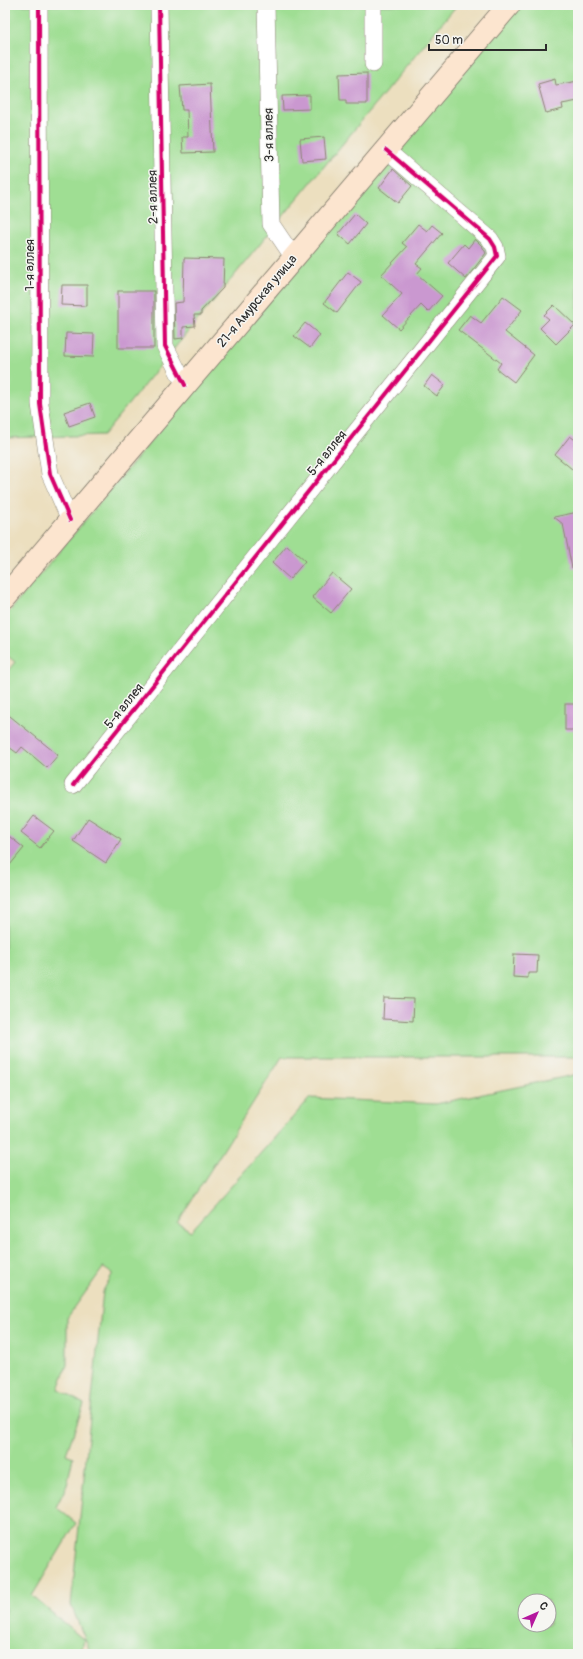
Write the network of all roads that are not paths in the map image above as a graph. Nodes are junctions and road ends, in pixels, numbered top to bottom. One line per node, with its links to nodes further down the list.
1 (39, 5): 10 (street, 1-я аллея)
2 (159, 5): 9 (street, 2-я аллея)
3 (266, 5): 8 (street, 3-я аллея)
4 (373, 5): 6 (street)
5 (509, 5): 7 (main road, 21-я Амурская улица)
6 (373, 64)
7 (386, 150): 8 (main road, 21-я Амурская улица); 12 (street, 5-я аллея)
8 (294, 258): 9 (main road, 21-я Амурская улица)
9 (186, 385): 10 (main road, 21-я Амурская улица)
10 (70, 520): 11 (main road, 21-я Амурская улица)
11 (5, 597)
12 (73, 784)

